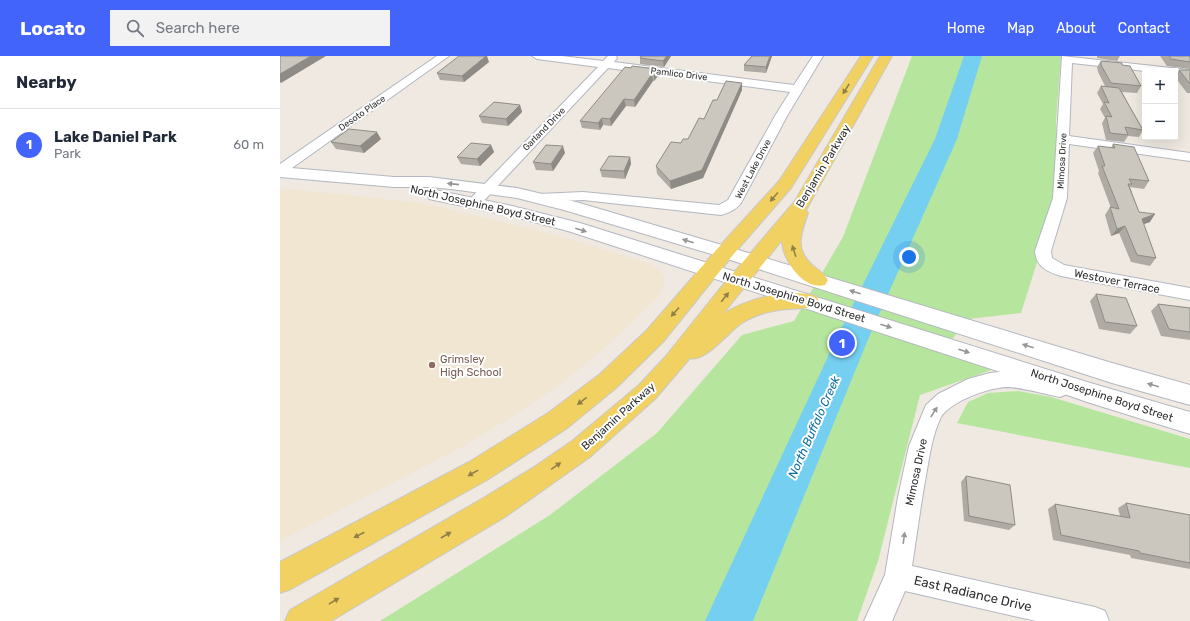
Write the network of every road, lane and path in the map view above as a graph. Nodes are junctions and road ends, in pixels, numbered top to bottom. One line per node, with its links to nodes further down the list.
1 (444, 56): 14 (street, Desoto Place)
2 (537, 56): 8 (street, Pamlico Drive)
3 (818, 56): 11 (street, West Lake Drive)
4 (866, 56): 22 (main road, Benjamin Parkway, one-way to 22)
5 (886, 56): 20 (main road, Benjamin Parkway)
6 (1098, 56): 9 (street)
7 (1067, 57): 10 (street); 12 (street, Mimosa Drive)
8 (610, 60): 11 (street, Pamlico Drive); 16 (street, Garland Drive)
9 (1190, 66)
10 (1190, 72)
11 (797, 89): 19 (street, West Lake Drive)
12 (1063, 138): 13 (street); 24 (street, Mimosa Drive)
13 (1190, 157)
14 (280, 171): 15 (main road, North Josephine Boyd Street)
15 (394, 182): 16 (main road, North Josephine Boyd Street, one-way to 15); 18 (main road, North Josephine Boyd Street)
16 (488, 188): 17 (main road, North Josephine Boyd Street); 18 (street, Garland Drive)
17 (539, 198): 19 (street, West Lake Drive); 21 (main road, North Josephine Boyd Street)
18 (474, 203): 25 (main road, North Josephine Boyd Street, one-way to 25)
19 (646, 203): 21 (street)
20 (802, 203): 23 (main road, Benjamin Parkway); 27 (main road, one-way to 20)
21 (627, 223): 22 (main road, North Josephine Boyd Street, one-way to 21)
22 (725, 252): 23 (main road, North Josephine Boyd Street); 25 (main road, Benjamin Parkway)
23 (754, 262): 26 (main road, Benjamin Parkway); 27 (main road, North Josephine Boyd Street)
24 (1045, 262): 28 (street, Westover Terrace)
25 (710, 271): 26 (main road, North Josephine Boyd Street); 35 (main road, Benjamin Parkway, one-way to 35)
26 (738, 280): 29 (main road, North Josephine Boyd Street); 30 (main road, Benjamin Parkway, one-way to 26)
27 (818, 280): 32 (main road, North Josephine Boyd Street, one-way to 27)
28 (1190, 294)
29 (809, 301): 30 (main road); 31 (main road, North Josephine Boyd Street, one-way to 31)
30 (647, 392): 36 (main road, Benjamin Parkway, one-way to 30)
31 (1087, 392): 33 (main road, North Josephine Boyd Street); 34 (street, Mimosa Drive, one-way to 31)
32 (1190, 395)
33 (1190, 424)
34 (898, 576): 37 (street, Mimosa Drive); 38 (street, East Radiance Drive)
35 (280, 578)
36 (301, 621)
37 (878, 621)
38 (1095, 621)

